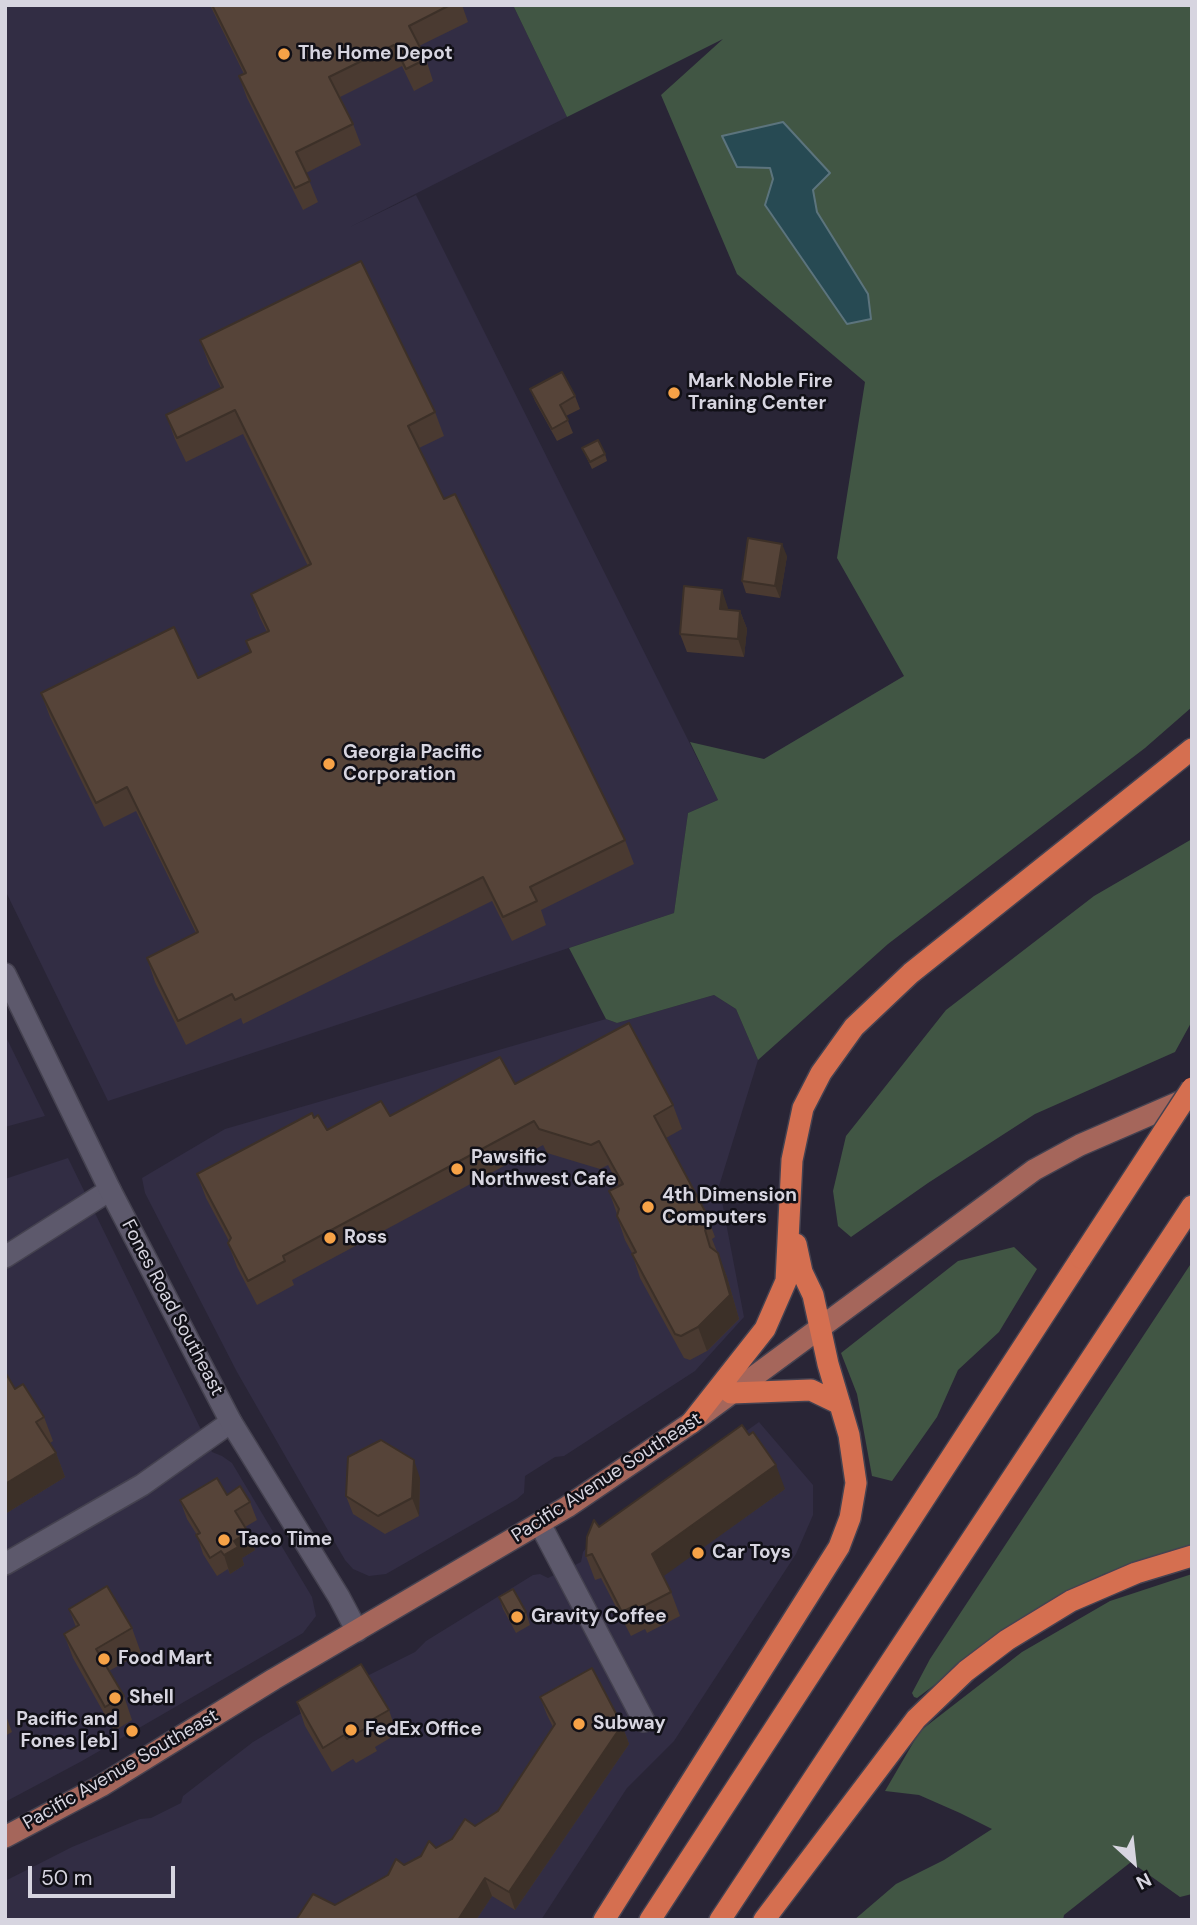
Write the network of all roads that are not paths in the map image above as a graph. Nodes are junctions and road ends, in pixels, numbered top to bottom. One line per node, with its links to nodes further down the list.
1 (1192, 749): 7 (highway)
2 (5, 974): 5 (street, Fones Road Southeast)
3 (1192, 1088): 21 (highway, bridge)
4 (1192, 1097): 9 (main road, Pacific Avenue Southeast)
5 (110, 1190): 8 (street); 12 (street, Fones Road Southeast)
6 (1192, 1206): 22 (highway)
7 (790, 1218): 9 (highway); 13 (highway)
8 (5, 1257)
9 (820, 1326): 10 (main road, Pacific Avenue Southeast); 11 (highway)
10 (731, 1393): 11 (highway); 13 (main road, Pacific Avenue Southeast)
11 (840, 1404): 20 (highway)
12 (231, 1422): 16 (street); 17 (street, Fones Road Southeast)
13 (691, 1423): 14 (main road, Pacific Avenue Southeast)
14 (540, 1524): 17 (main road, Pacific Avenue Southeast); 18 (street)
15 (1192, 1556): 23 (highway)
16 (5, 1564)
17 (357, 1631): 19 (main road, Pacific Avenue Southeast)
18 (644, 1721)
19 (5, 1837)
20 (604, 1920)
21 (650, 1920)
22 (720, 1920)
23 (764, 1920)

